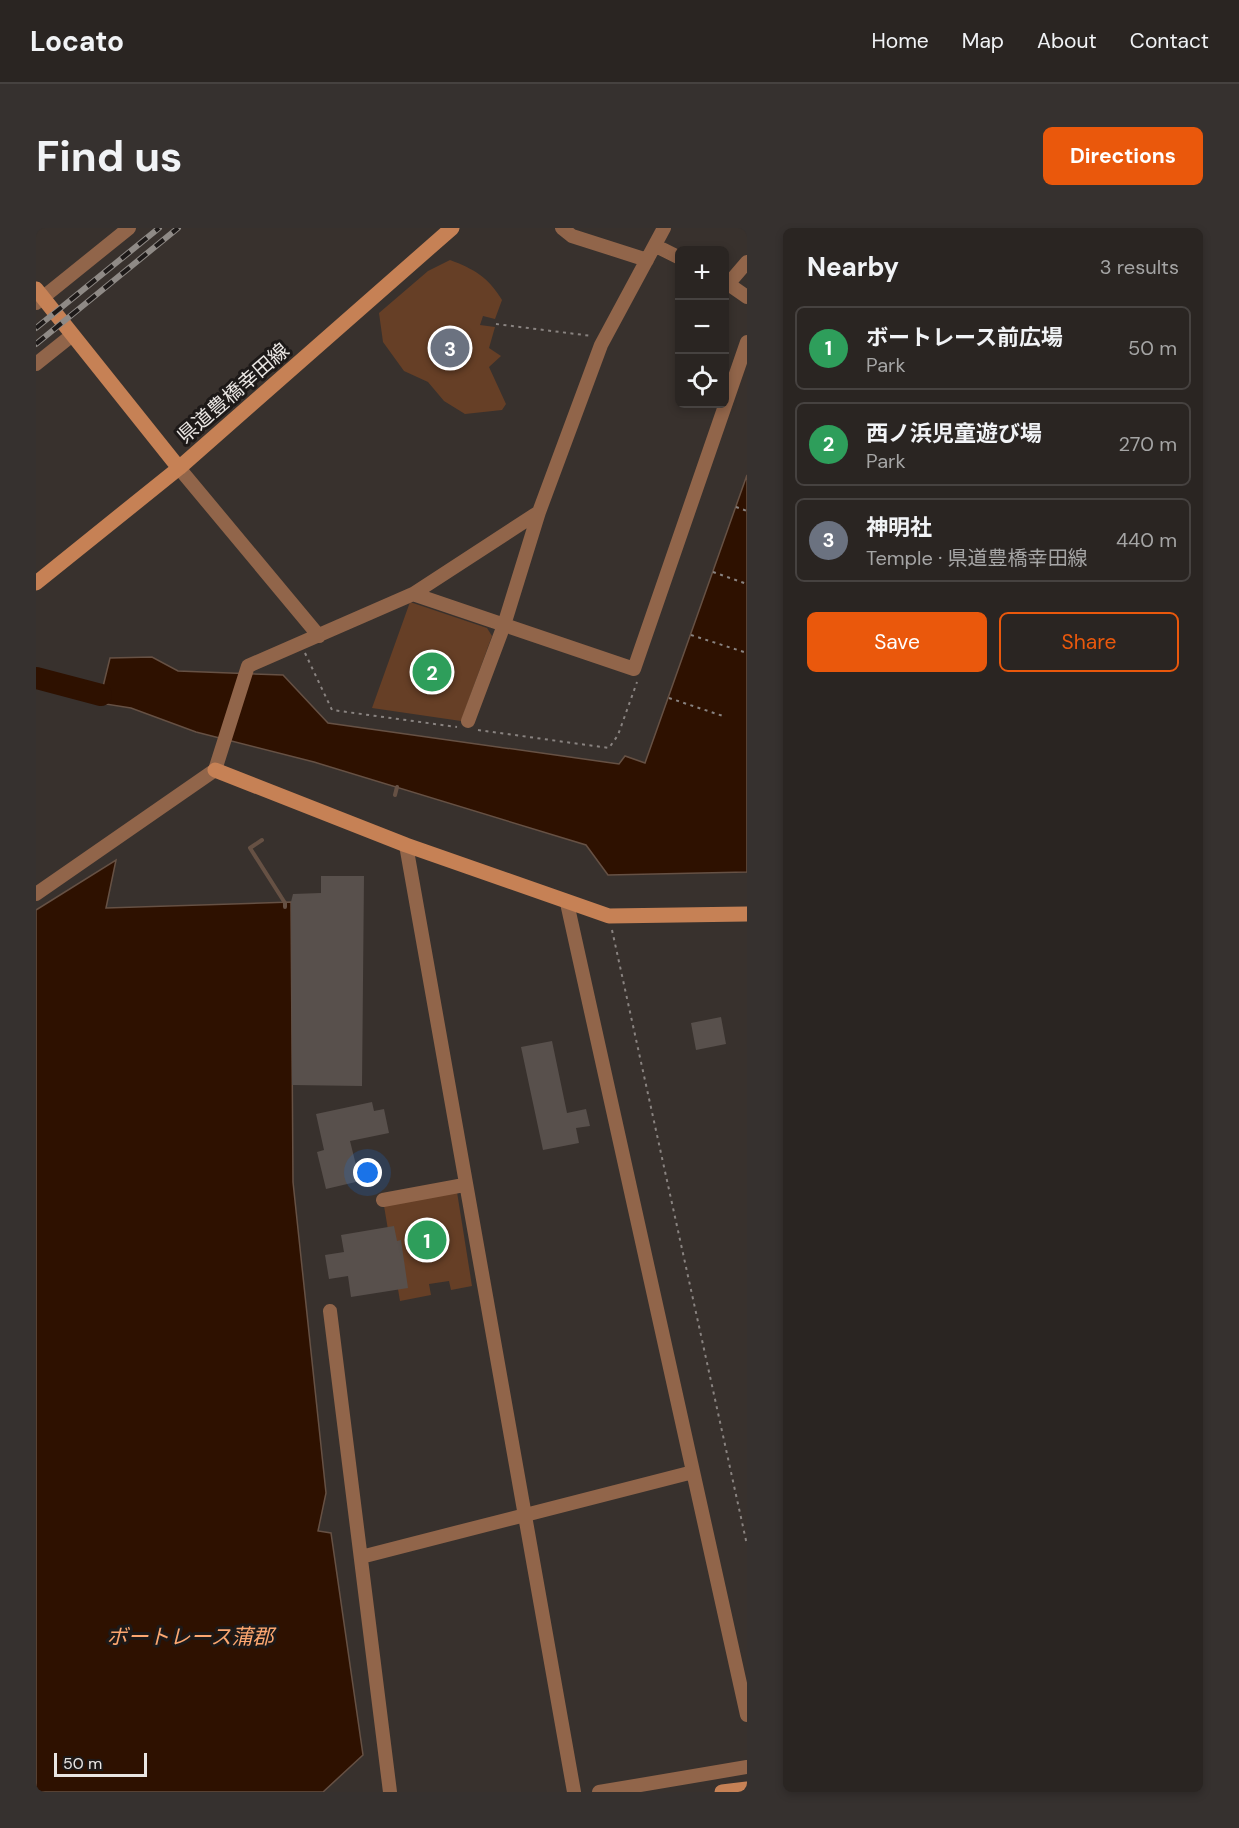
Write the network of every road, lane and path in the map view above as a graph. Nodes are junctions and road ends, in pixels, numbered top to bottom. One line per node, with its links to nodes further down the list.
1 (129, 228): 11 (street)
2 (452, 228): 18 (street, 県道豊橋幸田線)
3 (562, 228): 7 (street)
4 (664, 228): 5 (street)
5 (656, 246): 6 (street); 7 (street)
6 (675, 256)
7 (647, 260): 15 (street)
8 (747, 262): 9 (street)
9 (729, 280)
10 (729, 284): 12 (street)
11 (38, 297): 14 (street)
12 (747, 297)
13 (496, 324): 15 (path)
14 (71, 336): 17 (street); 18 (street)
15 (605, 338): 20 (street)
16 (747, 342): 26 (street)
17 (36, 364)
18 (179, 468): 23 (street, 県道豊橋幸田線); 28 (street)
19 (736, 507): 21 (path)
20 (539, 512): 25 (street); 26 (street)
21 (747, 512)
22 (713, 572): 24 (path)
23 (36, 583)
24 (747, 584)
25 (413, 594): 26 (street); 28 (street)
26 (504, 625): 34 (street)
27 (691, 635): 30 (path)
28 (319, 636): 29 (street)
29 (302, 645): 34 (path); 35 (street)
30 (744, 652)
31 (638, 680): 34 (path)
32 (669, 698): 33 (path)
33 (723, 716)
34 (466, 726)
35 (215, 770): 36 (street); 37 (street)
36 (406, 845): 38 (street); 41 (street)
37 (36, 894)
38 (567, 903): 40 (street); 44 (street)
39 (747, 914): 40 (street)
40 (609, 916): 46 (path)
41 (464, 1185): 42 (street); 45 (street)
42 (383, 1200)
43 (330, 1311): 47 (street)
44 (693, 1472): 45 (street); 48 (street)
45 (522, 1514): 47 (street); 52 (street)
46 (747, 1545)
47 (361, 1557): 51 (street)
48 (747, 1715)
49 (747, 1767): 53 (street)
50 (747, 1789): 54 (street)
51 (390, 1792)
52 (574, 1792)
53 (599, 1792)
54 (722, 1792)

